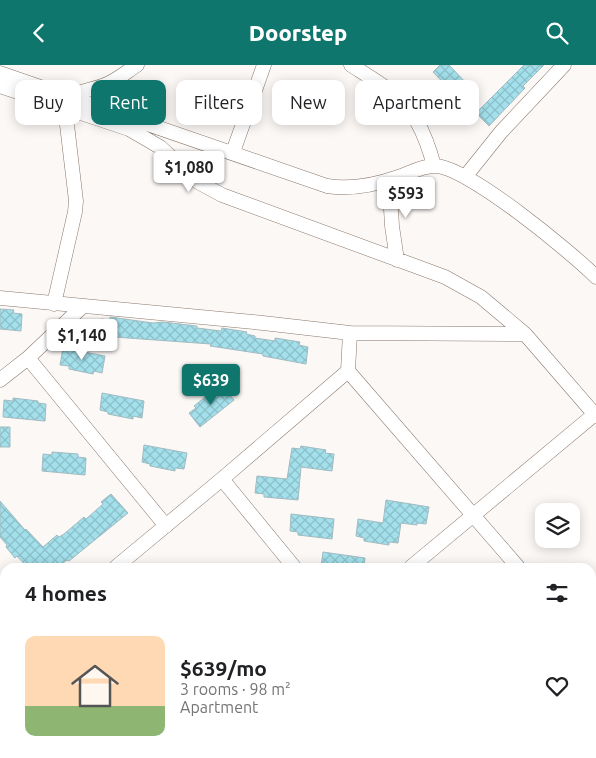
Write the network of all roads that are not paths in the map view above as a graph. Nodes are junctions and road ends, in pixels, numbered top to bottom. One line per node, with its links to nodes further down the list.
1 (137, 65): 9 (street)
2 (264, 65): 13 (street)
3 (351, 65): 14 (street)
4 (564, 65): 15 (street)
5 (0, 73): 6 (street)
6 (16, 80)
7 (0, 86): 8 (street)
8 (15, 90)
9 (81, 91)
10 (81, 106): 13 (street)
11 (81, 108): 17 (street)
12 (70, 125): 20 (street)
13 (233, 152): 16 (street)
14 (434, 166): 15 (street); 16 (street)
15 (465, 177): 18 (street)
16 (396, 178): 17 (street)
17 (397, 260): 23 (street)
18 (596, 277)
19 (0, 298): 20 (street)
20 (54, 304): 21 (street)
21 (83, 306): 22 (street); 24 (street)
22 (350, 333): 23 (street); 25 (street)
23 (525, 334): 27 (street)
24 (28, 357): 26 (street); 30 (street)
25 (348, 371): 28 (street); 29 (street)
26 (0, 381)
27 (595, 415): 29 (street)
28 (222, 479): 30 (street); 32 (street)
29 (473, 516): 33 (street); 34 (street)
30 (166, 525): 31 (street)
31 (121, 563)
32 (291, 563)
33 (416, 563)
34 (514, 563)

